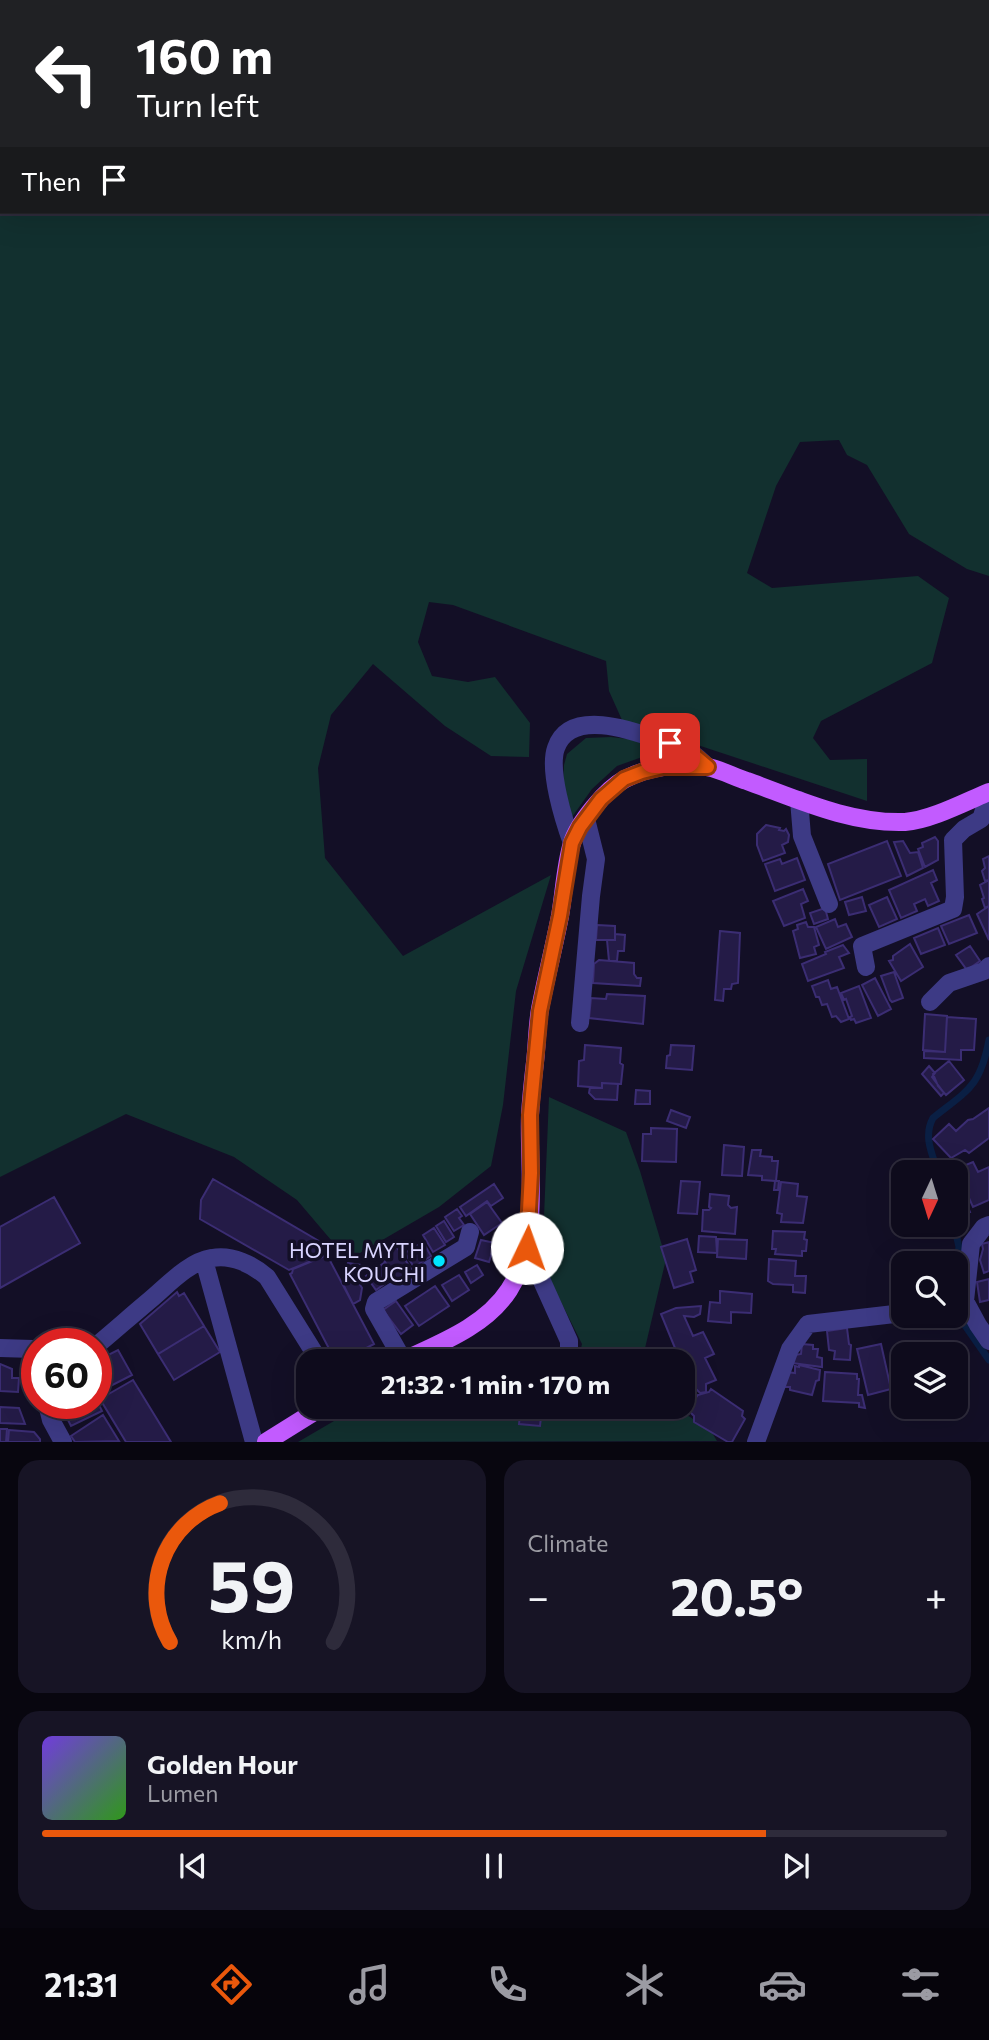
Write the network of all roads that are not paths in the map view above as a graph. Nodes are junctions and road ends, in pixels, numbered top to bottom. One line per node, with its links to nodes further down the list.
1 (708, 767): 3 (main road); 4 (main road); 5 (street)
2 (989, 794): 3 (main road); 8 (street)
3 (799, 800): 6 (street)
4 (586, 819): 5 (main road); 10 (street)
5 (572, 843): 13 (main road)
6 (829, 904)
7 (989, 965): 9 (street)
8 (866, 967)
9 (930, 1002)
10 (580, 1023)
11 (989, 1225): 15 (street)
12 (470, 1232): 24 (street)
13 (527, 1248): 25 (main road); 26 (street)
14 (204, 1260): 19 (street); 23 (street); 30 (street)
15 (968, 1260)
16 (968, 1310): 18 (street)
17 (891, 1314): 32 (street)
18 (983, 1323): 20 (street)
19 (112, 1332)
20 (989, 1340)
21 (0, 1348): 22 (street)
22 (21, 1349)
23 (312, 1349)
24 (395, 1349)
25 (427, 1349)
26 (569, 1349)
27 (51, 1419): 29 (street)
28 (302, 1419): 31 (main road)
29 (63, 1441)
30 (254, 1441)
31 (266, 1441)
32 (756, 1441)

